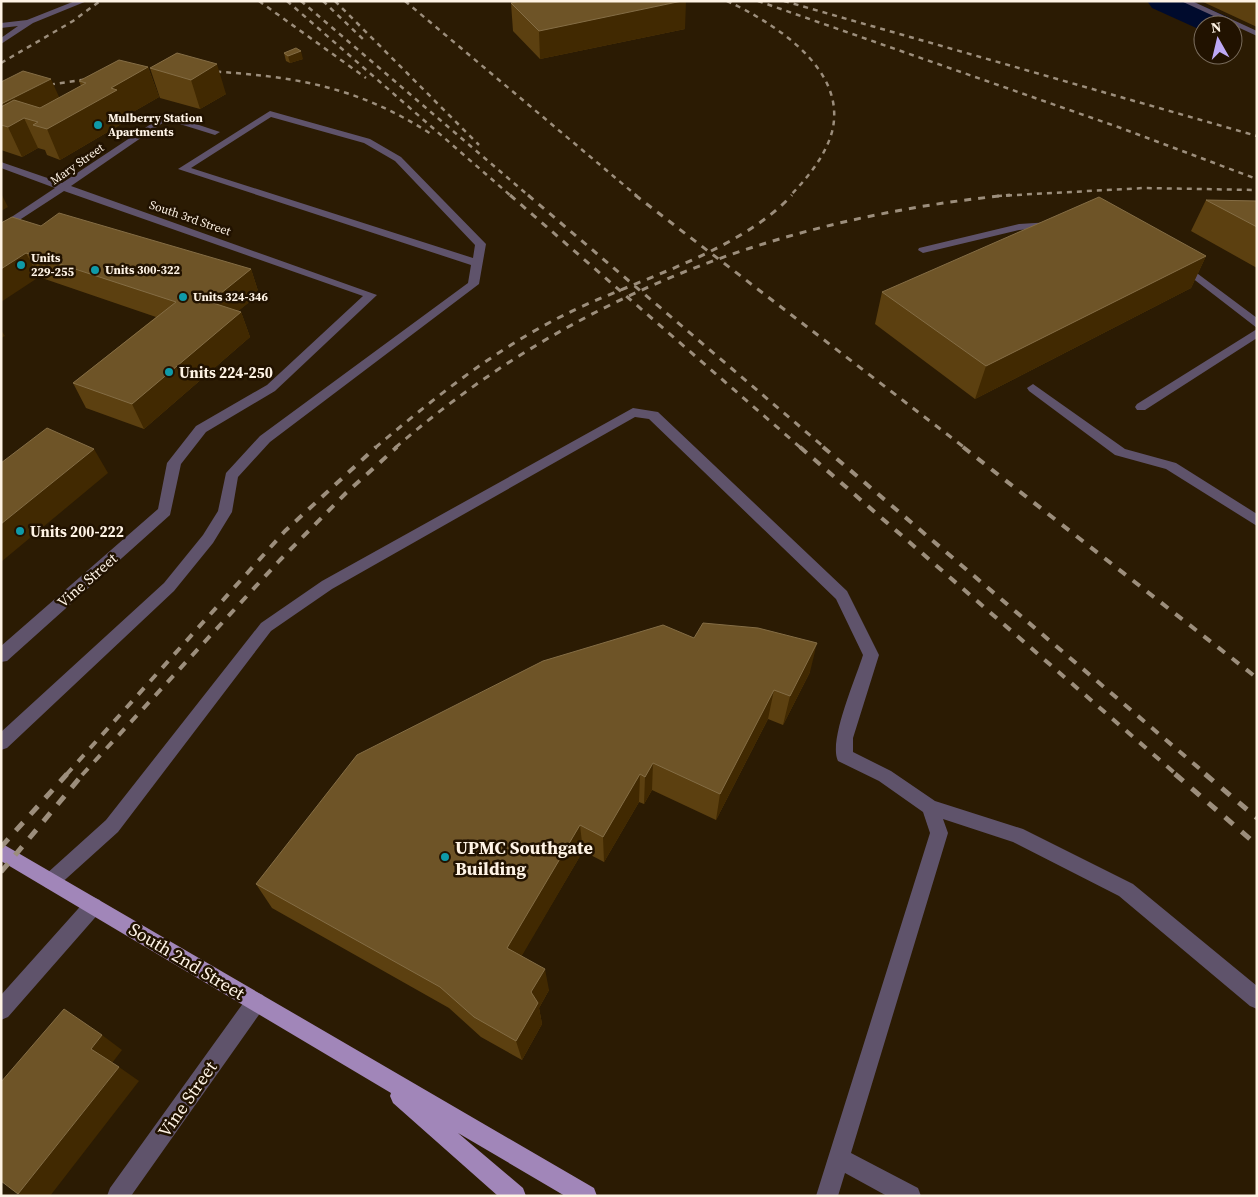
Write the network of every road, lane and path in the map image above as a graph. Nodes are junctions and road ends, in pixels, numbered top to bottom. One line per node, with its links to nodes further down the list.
1 (83, 1): 3 (street)
2 (1185, 1): 5 (street)
3 (30, 21): 4 (street); 6 (street)
4 (1, 26)
5 (1257, 34)
6 (1, 42)
7 (215, 132): 9 (street, Mary Street)
8 (1, 165): 9 (street, South 3rd Street)
9 (64, 188): 11 (street, Mary Street); 15 (street, South 3rd Street)
10 (1059, 224): 12 (street)
11 (1, 230)
12 (923, 250)
13 (1175, 259): 16 (street)
14 (477, 263): 14 (street); 22 (street)
15 (371, 295): 21 (street, Vine Street)
16 (1257, 324)
17 (1257, 333): 19 (street)
18 (1033, 388): 20 (street)
19 (1141, 407)
20 (1257, 521)
21 (1, 656)
22 (1, 743)
23 (930, 807): 25 (street); 27 (street); 31 (street)
24 (1, 851): 25 (main road, South 2nd Street)
25 (51, 881): 26 (main road, South 2nd Street)
26 (93, 906): 28 (main road, South 2nd Street); 29 (street)
27 (1257, 999)
28 (256, 1002): 30 (main road, South 2nd Street); 32 (street, Vine Street)
29 (1, 1010)
30 (373, 1072): 33 (main road, South 2nd Street); 34 (main road, South 2nd Street)
31 (838, 1158): 35 (street); 36 (street)
32 (118, 1196)
33 (515, 1196)
34 (586, 1196)
35 (827, 1196)
36 (910, 1196)

